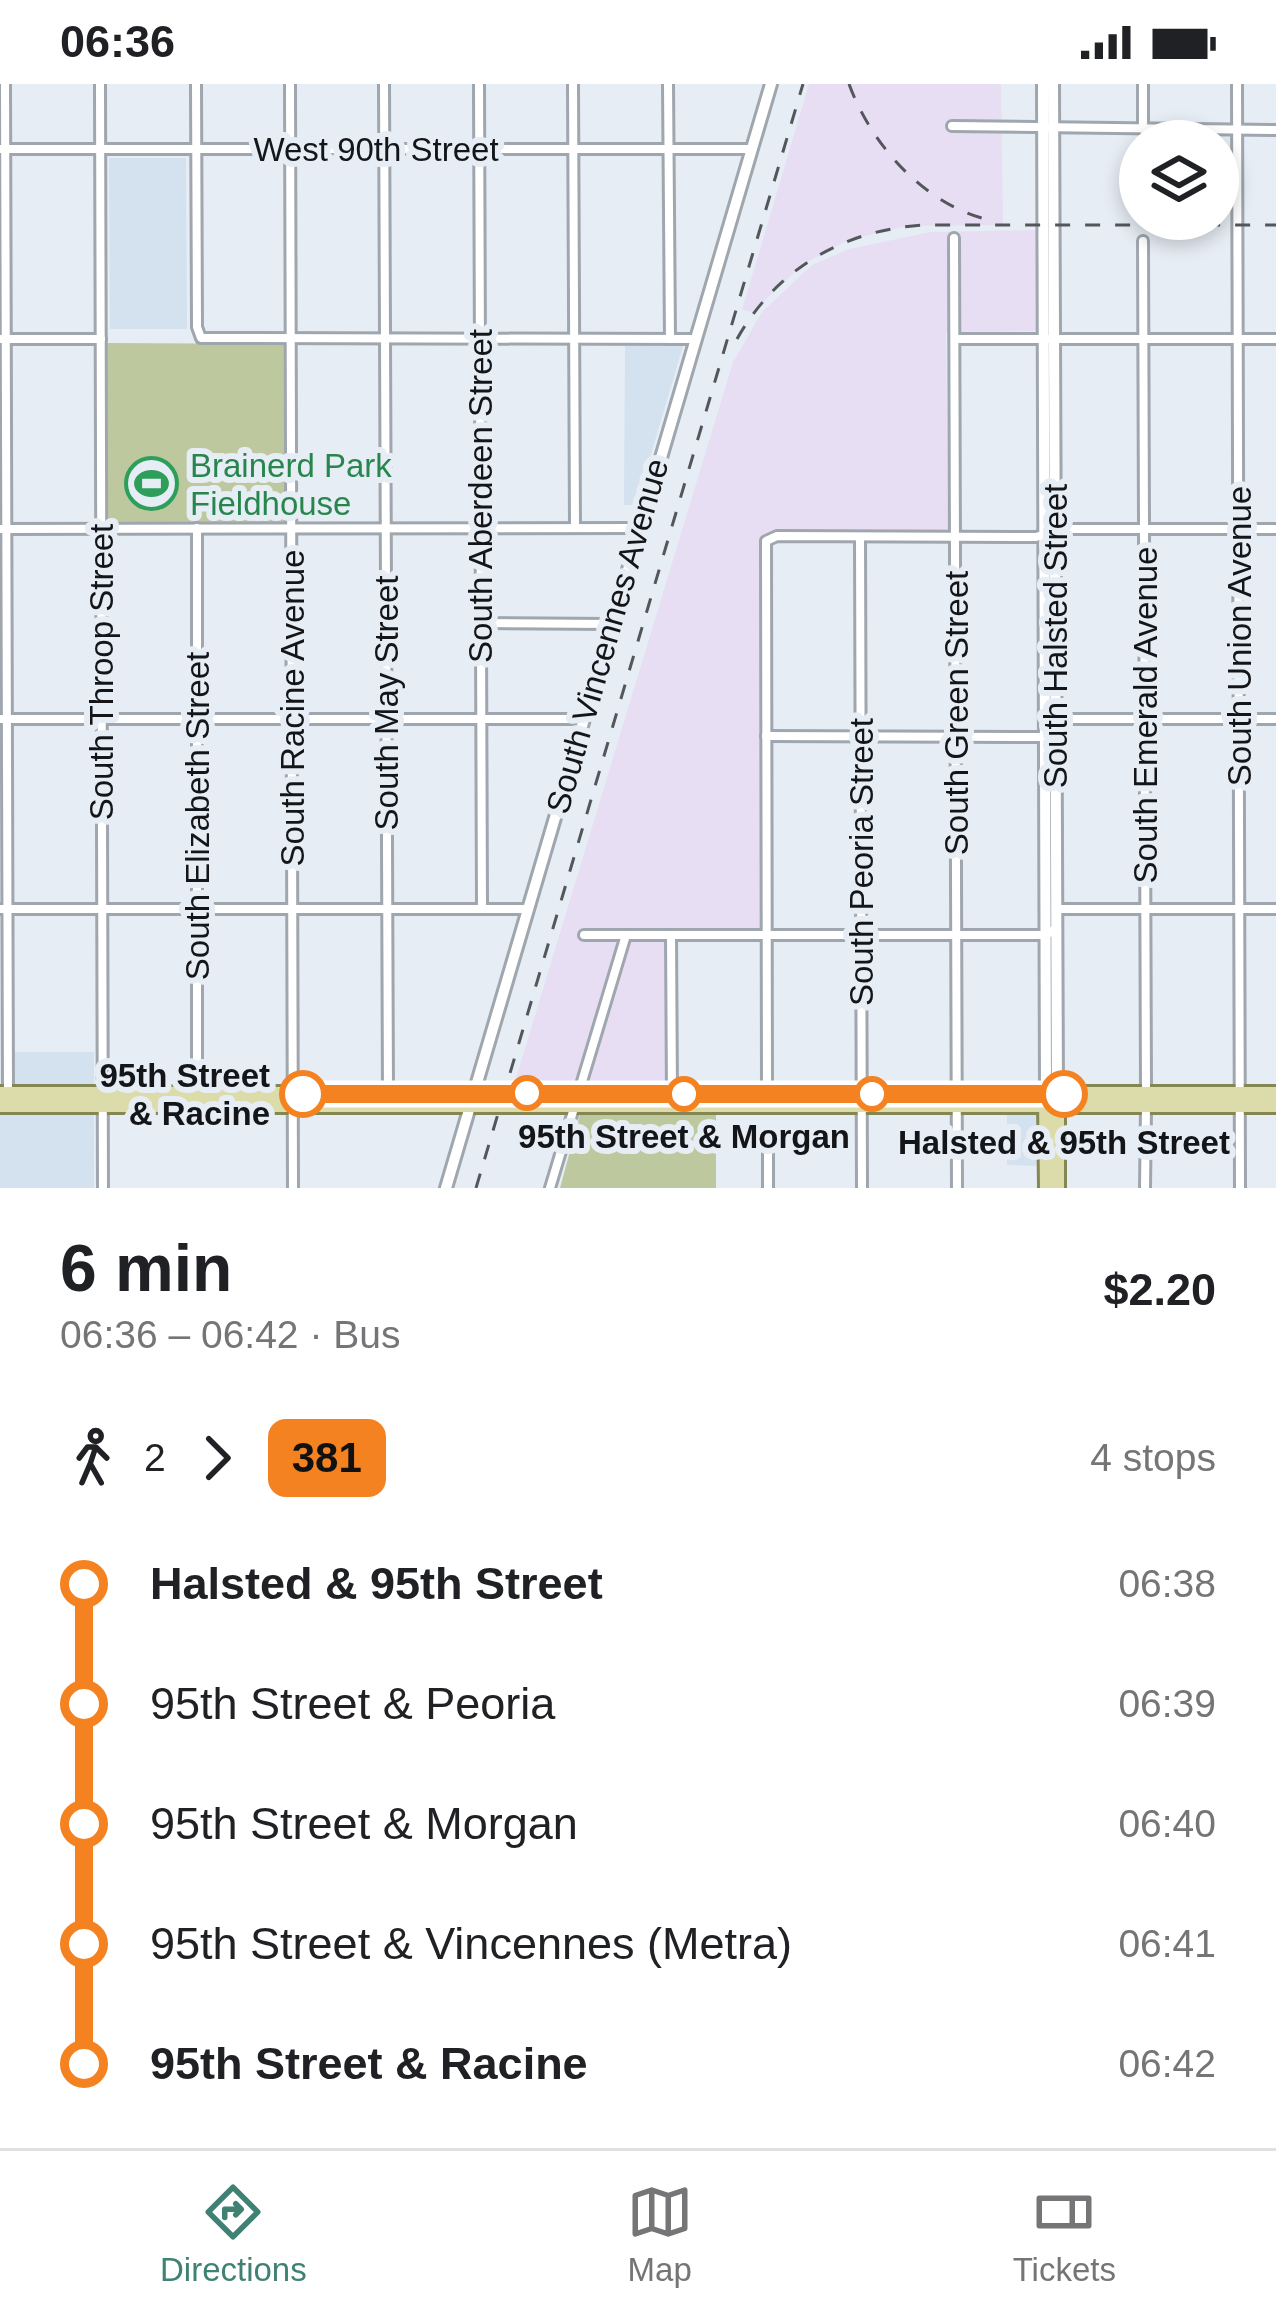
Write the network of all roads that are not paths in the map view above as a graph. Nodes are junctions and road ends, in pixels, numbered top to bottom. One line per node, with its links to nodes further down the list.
1 (5, 84): 21 (street)
2 (100, 84): 22 (street, South Throop Street)
3 (196, 84): 23 (street)
4 (290, 84): 24 (street, South Racine Avenue)
5 (384, 84): 25 (street, South May Street)
6 (479, 84): 26 (street, South Aberdeen Street)
7 (573, 84): 27 (street)
8 (668, 84): 28 (street)
9 (771, 84): 29 (main road, South Vincennes Avenue)
10 (1043, 84): 17 (main road, South Halsted Street)
11 (1053, 84): 17 (main road, South Halsted Street)
12 (1143, 84): 14 (street)
13 (1237, 84): 15 (street, South Union Avenue)
14 (1143, 120)
15 (1238, 120)
16 (952, 126): 17 (street)
17 (1048, 129): 18 (street); 45 (main road, South Halsted Street)
18 (1119, 129)
19 (1239, 130): 20 (street)
20 (1276, 130)
21 (3, 149): 22 (street, West 90th Street); 37 (street)
22 (100, 149): 23 (street, West 90th Street); 33 (street, South Throop Street)
23 (196, 149): 24 (street, West 90th Street); 38 (street)
24 (290, 149): 25 (street, West 90th Street); 38 (street, South Racine Avenue)
25 (384, 149): 26 (street, West 90th Street); 39 (street, South May Street)
26 (479, 149): 27 (street, West 90th Street); 40 (street, South Aberdeen Street)
27 (574, 149): 28 (street, West 90th Street); 41 (street)
28 (669, 149): 29 (street, West 90th Street); 42 (street)
29 (752, 149): 43 (main road, South Vincennes Avenue)
30 (954, 238): 44 (street, South Green Street)
31 (1238, 240): 35 (street, South Union Avenue)
32 (1143, 242): 34 (street, South Emerald Avenue)
33 (100, 338): 37 (street); 46 (street, South Throop Street)
34 (1144, 338): 35 (street); 45 (street); 54 (street, South Emerald Avenue)
35 (1238, 338): 36 (street); 55 (street, South Union Avenue)
36 (1276, 338)
37 (3, 339): 53 (street)
38 (291, 339): 39 (street); 48 (street, South Racine Avenue)
39 (385, 339): 40 (street); 49 (street, South May Street)
40 (480, 339): 41 (street); 50 (street, South Aberdeen Street)
41 (575, 339): 42 (street); 51 (street)
42 (670, 339): 43 (street)
43 (694, 339): 52 (main road, South Vincennes Avenue)
44 (955, 339): 45 (street); 59 (street, South Green Street)
45 (1049, 339): 57 (main road, South Halsted Street)
46 (101, 528): 47 (street); 53 (street); 63 (street, South Throop Street)
47 (197, 528): 48 (street); 64 (street, South Elizabeth Street)
48 (292, 528): 49 (street); 65 (street, South Racine Avenue)
49 (386, 528): 50 (street); 66 (street, South May Street)
50 (480, 528): 51 (street); 60 (street, South Aberdeen Street)
51 (575, 528): 52 (street)
52 (638, 528): 61 (main road, South Vincennes Avenue)
53 (4, 529): 62 (street)
54 (1144, 529): 55 (street); 57 (street); 70 (street, South Emerald Avenue)
55 (1239, 529): 56 (street); 71 (street, South Union Avenue)
56 (1276, 529)
57 (1049, 533): 59 (street); 69 (main road, South Halsted Street)
58 (860, 537): 59 (street); 73 (street); 74 (street, South Peoria Street)
59 (955, 538): 75 (street, South Green Street)
60 (481, 623): 61 (street); 67 (street, South Aberdeen Street)
61 (610, 624): 68 (main road, South Vincennes Avenue)
62 (4, 719): 63 (street); 78 (street)
63 (102, 719): 64 (street); 79 (street, South Throop Street)
64 (197, 719): 65 (street); 80 (street, South Elizabeth Street)
65 (292, 719): 66 (street); 81 (street, South Racine Avenue)
66 (386, 719): 67 (street); 82 (street, South May Street)
67 (481, 719): 68 (street); 83 (street, South Aberdeen Street)
68 (582, 719): 84 (main road, South Vincennes Avenue)
69 (1050, 719): 70 (street); 76 (main road, South Halsted Street)
70 (1145, 719): 71 (street); 85 (street, South Emerald Avenue)
71 (1239, 719): 72 (street); 86 (street, South Union Avenue)
72 (1276, 719)
73 (766, 736): 74 (street); 92 (street)
74 (861, 736): 75 (street); 93 (street, South Peoria Street)
75 (956, 737): 76 (street); 94 (street, South Green Street)
76 (1050, 737): 77 (main road, South Halsted Street)
77 (1051, 907): 85 (street); 88 (main road, South Halsted Street)
78 (4, 909): 79 (street); 97 (street)
79 (102, 909): 80 (street); 98 (street, South Throop Street)
80 (197, 909): 81 (street); 99 (street, South Elizabeth Street)
81 (292, 909): 82 (street); 104 (street, South Racine Avenue)
82 (387, 909): 83 (street); 105 (street, South May Street)
83 (482, 909): 84 (street)
84 (526, 909): 100 (main road, South Vincennes Avenue)
85 (1145, 909): 86 (street); 109 (street, South Emerald Avenue)
86 (1240, 909): 87 (street); 103 (street, South Union Avenue)
87 (1276, 909)
88 (1051, 932): 94 (street); 108 (main road, South Halsted Street)
89 (584, 935): 90 (street)
90 (626, 935): 91 (street); 101 (street)
91 (671, 935): 92 (street); 102 (street)
92 (766, 935): 93 (street); 95 (street)
93 (861, 935): 94 (street); 106 (street, South Peoria Street)
94 (956, 935): 107 (street, South Green Street)
95 (767, 1094): 102 (main road); 106 (main road)
96 (1276, 1094): 103 (main road)
97 (4, 1099): 98 (main road)
98 (103, 1099): 99 (main road); 112 (street, South Throop Street)
99 (197, 1099): 104 (main road)
100 (470, 1099): 101 (main road); 105 (main road); 114 (main road, South Vincennes Avenue)
101 (576, 1099): 102 (main road); 115 (street)
102 (672, 1099): 106 (main road)
103 (1240, 1099): 109 (main road); 110 (main road); 122 (street, South Union Avenue)
104 (293, 1100): 105 (main road); 113 (street, South Racine Avenue)
105 (388, 1100)
106 (862, 1100): 107 (main road); 117 (street, South Peoria Street)
107 (957, 1100): 108 (main road); 118 (street, South Green Street)
108 (1052, 1100): 109 (main road); 119 (main road, South Halsted Street); 120 (main road, South Halsted Street)
109 (1146, 1100): 121 (street, South Emerald Avenue)
110 (1276, 1105)
111 (768, 1150): 116 (street)
112 (103, 1188)
113 (293, 1188)
114 (446, 1188)
115 (550, 1188)
116 (768, 1188)
117 (862, 1188)
118 (957, 1188)
119 (1047, 1188)
120 (1057, 1188)
121 (1145, 1188)
122 (1240, 1188)

